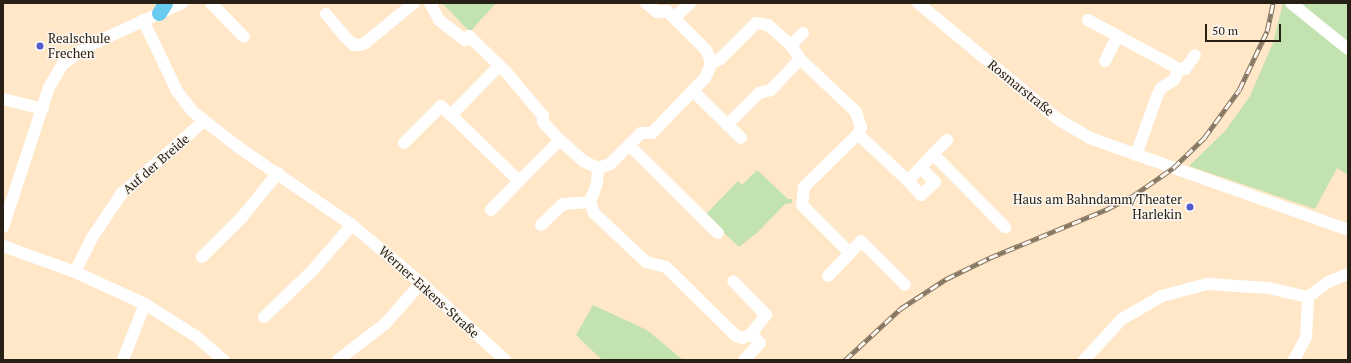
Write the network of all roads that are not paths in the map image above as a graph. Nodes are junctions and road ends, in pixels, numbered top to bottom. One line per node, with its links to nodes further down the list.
1 (182, 3): 9 (street)
2 (211, 3): 16 (street)
3 (414, 3): 10 (street)
4 (430, 3): 23 (street)
5 (646, 3): 11 (street)
6 (690, 3): 11 (street)
7 (918, 3): 38 (street, Rosmarstraße)
8 (1291, 3): 18 (street)
9 (162, 8): 12 (street)
10 (326, 14)
11 (674, 18): 22 (street)
12 (143, 20): 27 (street); 29 (street, Werner-Erkens-Straße)
13 (1088, 20): 15 (street)
14 (803, 33): 17 (street)
15 (1118, 36): 21 (street); 24 (street)
16 (244, 37)
17 (791, 45): 20 (street); 22 (street)
18 (1348, 49)
19 (1195, 54): 24 (street)
20 (800, 59): 30 (street); 31 (street)
21 (1105, 61)
22 (711, 63): 25 (street)
23 (499, 66): 28 (street); 33 (street)
24 (1179, 69): 38 (street)
25 (693, 91): 30 (street); 36 (street)
26 (3, 99): 27 (street)
27 (43, 109): 49 (street)
28 (451, 115): 35 (street); 42 (street)
29 (204, 121): 41 (street, Werner-Erkens-Straße); 55 (street, Auf der Breide)
30 (727, 125): 32 (street)
31 (858, 134): 43 (street); 53 (street)
32 (741, 138)
33 (560, 140): 39 (street); 42 (street)
34 (947, 140): 37 (street)
35 (404, 143)
36 (629, 146): 39 (street); 51 (street)
37 (933, 154): 40 (street); 48 (street)
38 (1136, 155): 50 (street, Rosmarstraße)
39 (598, 168): 44 (street)
40 (921, 168): 43 (street); 43 (street)
41 (278, 172): 46 (street, Werner-Erkens-Straße); 54 (street)
42 (519, 181): 45 (street)
43 (908, 181)
44 (590, 202): 47 (street); 64 (street)
45 (491, 210)
46 (352, 224): 59 (street, Werner-Erkens-Straße); 63 (street)
47 (541, 226)
48 (1005, 227)
49 (3, 228)
50 (1348, 230)
51 (718, 233)
52 (3, 246): 55 (street)
53 (850, 253): 57 (street); 60 (street)
54 (202, 257)
55 (75, 272): 62 (street)
56 (1348, 274): 61 (street)
57 (828, 276)
58 (733, 281): 64 (street)
59 (421, 283): 67 (street); 68 (street, Werner-Erkens-Straße)
60 (905, 285)
61 (1308, 297): 70 (street); 71 (street)
62 (145, 304): 65 (street); 66 (street)
63 (264, 317)
64 (751, 334): 69 (street)
65 (123, 360)
66 (223, 360)
67 (338, 360)
68 (505, 360)
69 (744, 360)
70 (1084, 360)
71 (1294, 360)

